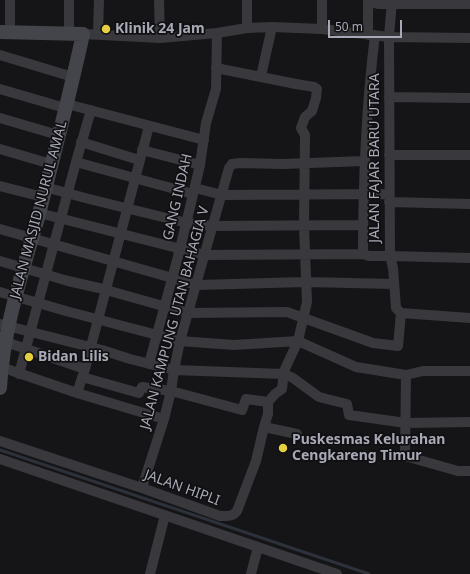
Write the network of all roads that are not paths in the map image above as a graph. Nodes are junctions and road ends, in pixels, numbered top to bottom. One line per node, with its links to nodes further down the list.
1 (10, 0): 13 (street)
2 (69, 0): 14 (street)
3 (99, 0): 16 (street)
4 (159, 0): 19 (street)
5 (247, 0): 10 (street)
6 (322, 0): 12 (street)
7 (369, 0): 8 (street); 17 (street)
8 (392, 2): 9 (street); 18 (street, JALAN FAJAR BARU UTARA)
9 (470, 4)
10 (247, 28): 11 (street); 15 (street)
11 (272, 28): 12 (street); 23 (street)
12 (322, 29): 17 (street)
13 (5, 32): 14 (street)
14 (76, 33): 16 (street); 24 (street, JALAN MASJID NURUL AMAL)
15 (217, 33): 19 (street); 22 (street, GANG INDAH)
16 (98, 34): 19 (street)
17 (372, 35): 18 (street); 39 (street)
18 (389, 37): 20 (street); 26 (street, JALAN FAJAR BARU UTARA)
19 (160, 38)
20 (470, 38)
21 (0, 55): 24 (street)
22 (216, 68): 23 (street); 33 (street, GANG INDAH)
23 (261, 76): 41 (street)
24 (74, 77): 28 (street, JALAN MASJID NURUL AMAL)
25 (0, 89): 28 (street)
26 (389, 97): 27 (street); 37 (street, JALAN FAJAR BARU UTARA)
27 (470, 98)
28 (66, 106): 29 (street); 32 (street, JALAN MASJID NURUL AMAL)
29 (91, 110): 31 (street); 34 (street)
30 (0, 118): 32 (street)
31 (149, 126): 33 (street); 36 (street)
32 (58, 135): 42 (street, JALAN MASJID NURUL AMAL)
33 (204, 140): 43 (street, GANG INDAH)
34 (82, 142): 36 (street); 40 (street)
35 (0, 149): 42 (street)
36 (141, 155): 43 (street); 44 (street)
37 (390, 155): 38 (street); 52 (street, JALAN FAJAR BARU UTARA)
38 (470, 155)
39 (364, 161): 41 (street); 50 (street)
40 (76, 162): 44 (street); 48 (street)
41 (305, 163): 49 (street); 51 (street, JALAN KAMPUNG UTAN BAHAGIA V)
42 (51, 164): 47 (street, JALAN MASJID NURUL AMAL)
43 (200, 165): 46 (street, GANG INDAH)
44 (134, 179): 46 (street); 54 (street)
45 (0, 186): 47 (street)
46 (194, 191): 51 (street); 57 (street, GANG INDAH)
47 (44, 192): 48 (street); 55 (street, JALAN MASJID NURUL AMAL)
48 (68, 193): 54 (street); 56 (street)
49 (304, 194): 50 (street); 51 (street); 59 (street)
50 (363, 194): 52 (street); 60 (street)
51 (222, 195): 58 (street, JALAN KAMPUNG UTAN BAHAGIA V)
52 (389, 198): 53 (street); 69 (street, JALAN FAJAR BARU UTARA)
53 (470, 204)
54 (126, 208): 57 (street); 62 (street)
55 (39, 213): 56 (street); 63 (street, JALAN MASJID NURUL AMAL)
56 (61, 219): 62 (street); 64 (street)
57 (187, 222): 58 (street); 65 (street, GANG INDAH)
58 (212, 226): 59 (street); 68 (street, JALAN KAMPUNG UTAN BAHAGIA V)
59 (304, 226): 60 (street); 66 (street)
60 (363, 226): 67 (street)
61 (0, 229): 63 (street)
62 (120, 234): 65 (street); 72 (street)
63 (32, 238): 64 (street); 73 (street, JALAN MASJID NURUL AMAL)
64 (54, 244): 72 (street); 74 (street)
65 (180, 249): 68 (street); 75 (street, GANG INDAH)
66 (305, 254): 67 (street); 68 (street); 76 (street)
67 (363, 254): 69 (street)
68 (204, 255): 78 (street, JALAN KAMPUNG UTAN BAHAGIA V)
69 (387, 256): 70 (street); 77 (street, JALAN FAJAR BARU UTARA)
70 (470, 258)
71 (0, 261): 73 (street)
72 (112, 261): 75 (street); 79 (street)
73 (23, 267): 74 (street); 81 (street, JALAN MASJID NURUL AMAL)
74 (46, 274): 79 (street); 82 (street)
75 (173, 278): 78 (street); 83 (street, GANG INDAH)
76 (306, 282): 77 (street); 78 (street); 86 (street)
77 (394, 284): 85 (street, JALAN FAJAR BARU UTARA)
78 (197, 285): 84 (street, JALAN KAMPUNG UTAN BAHAGIA V)
79 (106, 290): 83 (street); 88 (street)
80 (0, 292): 81 (street)
81 (16, 296): 82 (street); 89 (street, JALAN MASJID NURUL AMAL)
82 (39, 303): 88 (street); 90 (street)
83 (165, 306): 84 (street); 91 (street, GANG INDAH)
84 (188, 313): 86 (street); 92 (street, JALAN KAMPUNG UTAN BAHAGIA V)
85 (401, 313): 86 (street); 87 (street)
86 (303, 317): 93 (street)
87 (470, 318)
88 (97, 320): 91 (street); 95 (street)
89 (4, 325): 90 (street); 94 (street, JALAN MASJID NURUL AMAL)
90 (31, 332): 95 (street); 96 (street)
91 (157, 335): 92 (street); 97 (street, GANG INDAH)
92 (180, 341): 93 (street); 99 (street, JALAN KAMPUNG UTAN BAHAGIA V)
93 (298, 341): 103 (street); 104 (street)
94 (6, 342): 96 (street); 98 (street, JALAN MASJID NURUL AMAL)
95 (90, 347): 97 (street); 101 (street)
96 (26, 349): 101 (street); 102 (street)
97 (149, 364): 99 (street)
98 (1, 367): 102 (street); 105 (street, JALAN MASJID NURUL AMAL)
99 (174, 370): 103 (street); 106 (street, JALAN KAMPUNG UTAN BAHAGIA V)
100 (470, 371): 104 (street)
101 (83, 373): 107 (street); 108 (street)
102 (19, 374): 107 (street)
103 (284, 374): 109 (street); 113 (street)
104 (406, 375): 113 (street)
105 (0, 388)
106 (172, 391): 108 (street); 109 (street); 111 (street, JALAN KAMPUNG UTAN BAHAGIA V)
107 (77, 393): 110 (street)
108 (139, 393): 110 (street)
109 (268, 402): 114 (street)
110 (133, 410): 111 (street)
111 (164, 419): 119 (street, JALAN KAMPUNG UTAN BAHAGIA V)
112 (470, 422): 113 (street)
113 (406, 424): 118 (street)
114 (264, 427): 115 (street); 119 (street, JALAN HIPLI)
115 (298, 434)
116 (0, 441): 119 (street, JALAN HIPLI)
117 (0, 459): 120 (street)
118 (470, 471)
119 (142, 488)
120 (165, 515): 121 (street); 123 (street)
121 (258, 547): 122 (street); 124 (street)
122 (315, 570): 125 (street)
123 (150, 574)
124 (251, 574)
125 (337, 574)

